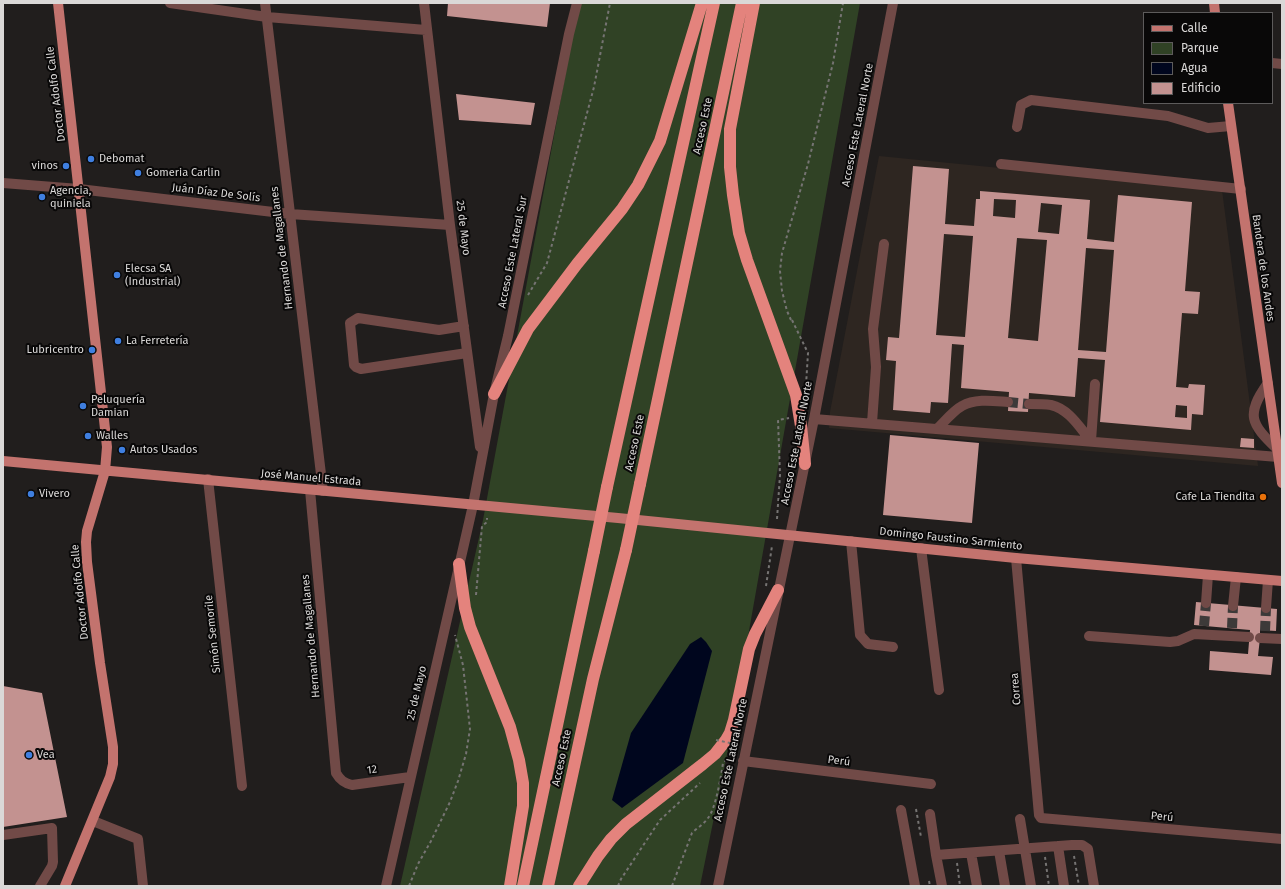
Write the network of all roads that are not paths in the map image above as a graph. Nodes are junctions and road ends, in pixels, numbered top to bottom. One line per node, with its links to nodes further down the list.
1 (58, 3): 18 (main road, Doctor Adolfo Calle)
2 (170, 3): 11 (street)
3 (265, 3): 11 (street, Hernando de Magallanes)
4 (424, 3): 12 (street, 25 de Mayo)
5 (577, 3): 27 (street, Acceso Este Lateral Sur)
6 (702, 3): 27 (highway)
7 (714, 3): 84 (highway, Acceso Este, bridge)
8 (742, 3): 85 (highway, Acceso Este, bridge)
9 (754, 3): 37 (highway)
10 (893, 3): 30 (street, Acceso Este Lateral Norte)
11 (267, 17): 12 (street); 20 (street, Hernando de Magallanes)
12 (426, 30): 21 (street, 25 de Mayo)
13 (1228, 104): 14 (main road, Bandera de los Andes)
14 (1232, 126): 15 (street); 19 (main road, Bandera de los Andes)
15 (1018, 127)
16 (1001, 164): 19 (street)
17 (3, 183): 18 (street, Juán Díaz De Solís)
18 (79, 189): 20 (street, Juán Díaz De Solís); 38 (main road, Doctor Adolfo Calle)
19 (1241, 189): 25 (main road, Bandera de los Andes)
20 (290, 214): 21 (street, Juán Díaz De Solís); 42 (street, Hernando de Magallanes)
21 (450, 225): 23 (street, 25 de Mayo)
22 (884, 244): 31 (street)
23 (464, 326): 24 (street, 25 de Mayo); 24 (street)
24 (467, 353): 34 (street, 25 de Mayo)
25 (1268, 383): 35 (main road, Bandera de los Andes); 35 (street)
26 (1095, 384): 33 (street)
27 (494, 394): 34 (street, Acceso Este Lateral Sur)
28 (1008, 402): 32 (street)
29 (1028, 404): 33 (street)
30 (814, 418): 31 (street); 37 (street, Acceso Este Lateral Norte)
31 (872, 423): 32 (street)
32 (937, 429): 33 (street)
33 (1091, 441): 35 (street)
34 (482, 456): 43 (street, Acceso Este Lateral Sur)
35 (1279, 457): 40 (main road, Bandera de los Andes)
36 (3, 461): 38 (main road, José Manuel Estrada)
37 (805, 464): 45 (street, Acceso Este Lateral Norte)
38 (105, 471): 39 (main road, José Manuel Estrada); 71 (main road, Doctor Adolfo Calle)
39 (208, 479): 41 (main road, José Manuel Estrada); 66 (street, Simón Semorile)
40 (1282, 484)
41 (310, 490): 42 (main road, José Manuel Estrada); 64 (street, Hernando de Magallanes)
42 (323, 491): 43 (main road, José Manuel Estrada)
43 (473, 505): 44 (main road, José Manuel Estrada); 49 (street, 25 de Mayo)
44 (618, 518): 45 (main road, Domingo Faustino Sarmiento)
45 (790, 535): 46 (main road, Domingo Faustino Sarmiento); 54 (street, Acceso Este Lateral Norte)
46 (851, 541): 47 (main road, Domingo Faustino Sarmiento); 60 (street)
47 (921, 548): 48 (main road, Domingo Faustino Sarmiento); 61 (street)
48 (1016, 558): 50 (main road, Domingo Faustino Sarmiento); 69 (street, Correa)
49 (459, 564): 63 (street, 25 de Mayo); 83 (highway)
50 (1208, 575): 51 (main road, Domingo Faustino Sarmiento); 55 (street)
51 (1236, 577): 52 (main road, Domingo Faustino Sarmiento); 56 (street)
52 (1268, 580): 53 (main road, Domingo Faustino Sarmiento); 57 (street)
53 (1282, 581)
54 (778, 590): 62 (street, Acceso Este Lateral Norte); 86 (highway)
55 (1206, 603)
56 (1234, 606)
57 (1266, 608)
58 (1089, 636): 59 (street)
59 (1282, 639)
60 (893, 646)
61 (939, 690)
62 (743, 761): 65 (street, Perú); 87 (street, Acceso Este Lateral Norte)
63 (410, 777): 64 (street, 12); 82 (street, 25 de Mayo)
64 (340, 779)
65 (931, 784)
66 (242, 786)
67 (901, 810): 88 (street)
68 (930, 814): 78 (street)
69 (1040, 818): 73 (street, Perú)
70 (1020, 819): 75 (street)
71 (93, 821): 80 (main road, Doctor Adolfo Calle); 81 (street)
72 (3, 835): 79 (street)
73 (1282, 839)
74 (1058, 846): 75 (street); 93 (street); 94 (street)
75 (1024, 849): 76 (street); 92 (street)
76 (999, 850): 77 (street); 91 (street)
77 (971, 853): 78 (street); 90 (street)
78 (936, 856): 89 (street)
79 (40, 886)
80 (65, 886)
81 (143, 886)
82 (386, 886)
83 (510, 886)
84 (523, 886)
85 (548, 886)
86 (580, 886)
87 (718, 886)
88 (915, 886)
89 (942, 886)
90 (976, 886)
91 (1005, 886)
92 (1031, 886)
93 (1064, 886)
94 (1094, 886)

